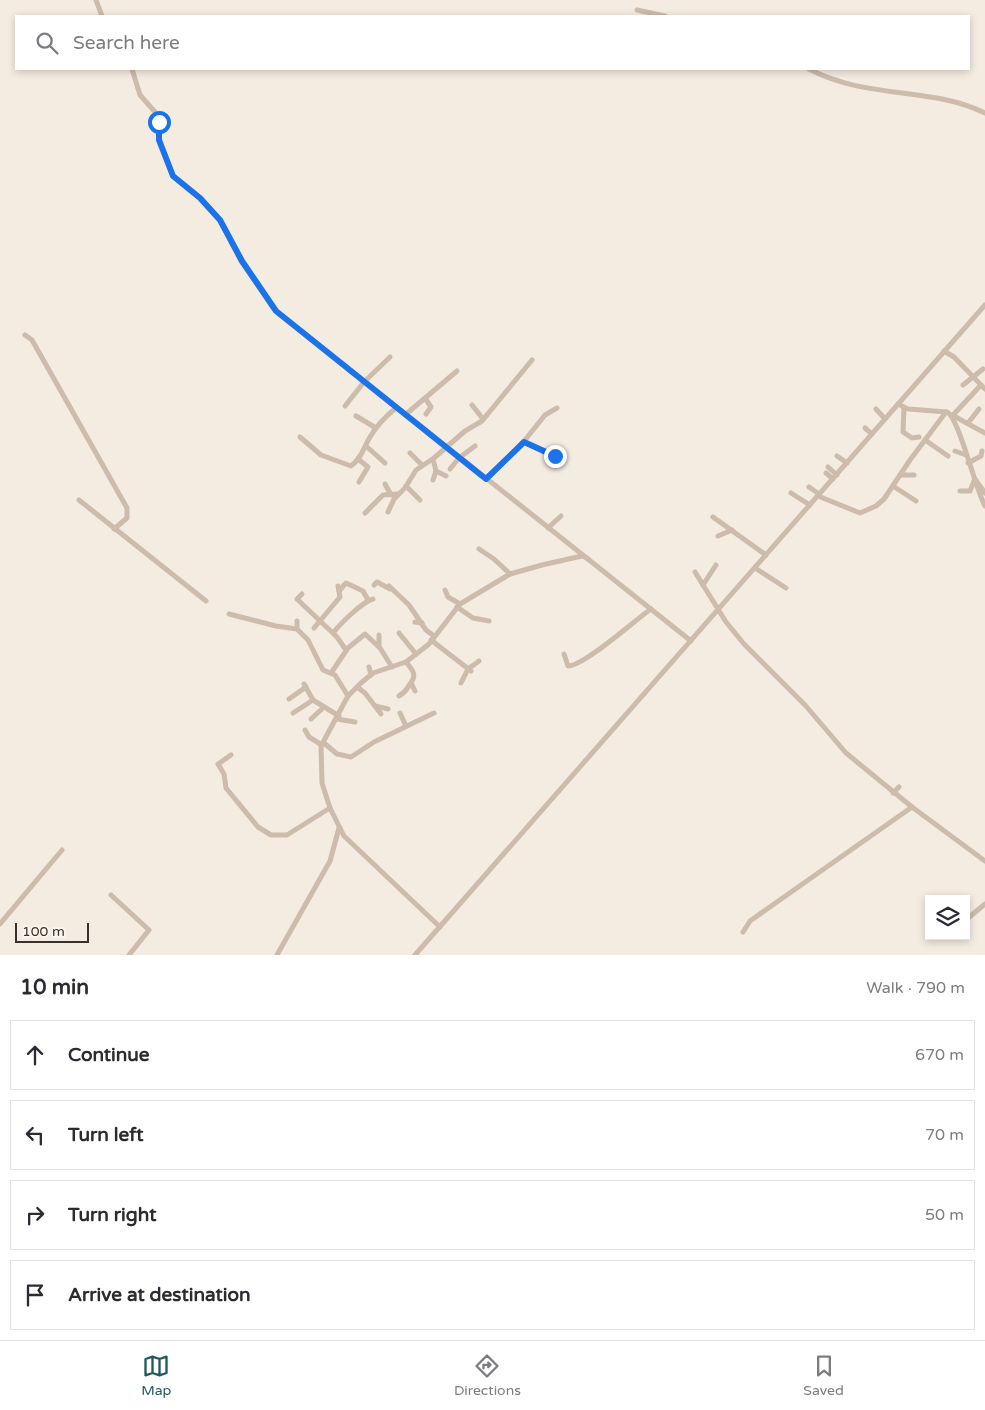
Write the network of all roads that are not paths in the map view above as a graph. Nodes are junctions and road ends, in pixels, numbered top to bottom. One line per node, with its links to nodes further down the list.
1 (96, 0): 3 (street)
2 (637, 10): 4 (street)
3 (102, 15)
4 (660, 15)
5 (132, 70): 16 (street)
6 (811, 70): 7 (street)
7 (985, 113)
8 (985, 305): 10 (street)
9 (25, 335): 91 (street)
10 (944, 352): 15 (street); 21 (street)
11 (390, 357): 16 (street)
12 (532, 360): 33 (street)
13 (983, 369): 15 (street)
14 (457, 371): 20 (street)
15 (973, 377): 17 (street); 18 (street)
16 (364, 382): 23 (street); 24 (street)
17 (981, 384): 19 (street); 30 (street)
18 (963, 385)
19 (985, 389)
20 (425, 398): 29 (street); 31 (street)
21 (898, 404): 26 (street); 34 (street)
22 (472, 405): 33 (street)
23 (344, 406)
24 (396, 408): 31 (street); 36 (street)
25 (557, 408): 42 (street)
26 (904, 408): 30 (street); 41 (street)
27 (876, 409): 34 (street)
28 (979, 409): 35 (street)
29 (426, 414)
30 (950, 414): 35 (street); 41 (street); 50 (street)
31 (405, 415): 45 (street)
32 (356, 416): 36 (street)
33 (483, 419): 45 (street)
34 (885, 419): 39 (street)
35 (968, 423): 38 (street)
36 (376, 428): 43 (street)
37 (865, 428): 39 (street)
38 (985, 433)
39 (872, 434): 57 (street)
40 (300, 437): 54 (street)
41 (922, 438): 52 (street); 63 (street)
42 (524, 442): 46 (street); 68 (street)
43 (366, 446): 54 (street); 56 (street)
44 (475, 446): 53 (street)
45 (447, 448): 53 (street); 55 (street)
46 (560, 451)
47 (955, 451): 50 (street)
48 (982, 451): 58 (street)
49 (410, 453): 59 (street)
50 (966, 455): 58 (street)
51 (837, 456): 57 (street)
52 (948, 456)
53 (459, 458): 60 (street); 68 (street)
54 (358, 459): 70 (street)
55 (433, 459): 59 (street); 62 (street)
56 (385, 463)
57 (847, 463): 66 (street)
58 (968, 463): 67 (street)
59 (422, 465): 72 (street)
60 (450, 469)
61 (827, 470): 66 (street)
62 (436, 471): 65 (street); 69 (street)
63 (900, 475): 64 (street); 73 (street)
64 (914, 475)
65 (446, 476)
66 (835, 477): 79 (street)
67 (973, 478): 75 (street); 77 (street); 85 (street)
68 (486, 479): 90 (street)
69 (433, 480)
70 (359, 482)
71 (385, 484): 78 (street)
72 (406, 486): 80 (street); 82 (street)
73 (893, 486): 79 (street); 83 (street)
74 (809, 487): 79 (street)
75 (960, 491)
76 (791, 493): 84 (street)
77 (985, 493)
78 (391, 494): 80 (street); 87 (street)
79 (818, 495): 84 (street)
80 (396, 497): 86 (street)
81 (79, 500): 91 (street)
82 (420, 500)
83 (916, 501)
84 (810, 506): 95 (street)
85 (985, 506)
86 (388, 512)
87 (365, 513)
88 (561, 516): 90 (street)
89 (713, 516): 92 (street)
90 (548, 528): 96 (street)
91 (114, 529): 106 (street)
92 (732, 530): 93 (street); 95 (street)
93 (718, 536)
94 (479, 549): 100 (street)
95 (766, 555): 98 (street)
96 (588, 558): 100 (street); 108 (street)
97 (716, 565): 102 (street)
98 (755, 568): 103 (street); 109 (street)
99 (695, 572): 102 (street)
100 (510, 574): 107 (street)
101 (374, 585): 115 (street)
102 (703, 585): 109 (street)
103 (786, 588)
104 (445, 590): 107 (street)
105 (302, 594): 112 (street)
106 (206, 601)
107 (458, 606): 113 (street); 121 (street)
108 (651, 609): 122 (street); 126 (street)
109 (718, 610): 122 (street); 157 (street)
110 (230, 614): 116 (street)
111 (297, 621): 116 (street)
112 (321, 621): 117 (street); 118 (street); 118 (street)
113 (489, 621)
114 (415, 622): 115 (street)
115 (422, 623): 121 (street)
116 (297, 628): 132 (street)
117 (314, 628)
118 (333, 633): 124 (street)
119 (399, 633): 125 (street)
120 (379, 635): 123 (street)
121 (433, 638): 125 (street); 131 (street)
122 (691, 641): 167 (street)
123 (379, 647): 124 (street); 130 (street)
124 (346, 650): 132 (street)
125 (416, 654): 128 (street)
126 (564, 654)
127 (479, 661): 131 (street)
128 (406, 662): 130 (street); 134 (street)
129 (369, 666): 133 (street)
130 (392, 667): 133 (street)
131 (470, 670): 135 (street)
132 (331, 673): 138 (street)
133 (371, 675): 136 (street)
134 (411, 683): 137 (street); 139 (street)
135 (461, 683)
136 (357, 687): 138 (street); 143 (street)
137 (415, 691)
138 (348, 696): 149 (street)
139 (399, 696)
140 (289, 699): 141 (street)
141 (313, 700): 142 (street); 145 (street)
142 (324, 706): 149 (street); 150 (street)
143 (374, 706): 144 (street); 148 (street)
144 (388, 709)
145 (293, 713)
146 (400, 713): 152 (street)
147 (434, 713): 152 (street)
148 (381, 714)
149 (338, 718): 151 (street); 154 (street)
150 (312, 719)
151 (355, 722)
152 (406, 726): 154 (street)
153 (305, 730): 154 (street)
154 (323, 744): 159 (street)
155 (231, 754): 159 (street)
156 (899, 787): 157 (street)
157 (893, 793): 158 (street)
158 (912, 807): 162 (street); 168 (street)
159 (330, 808): 160 (street)
160 (339, 828): 167 (street); 170 (street)
161 (62, 850): 166 (street)
162 (985, 861)
163 (111, 895): 169 (street)
164 (985, 904): 165 (street)
165 (970, 916)
166 (0, 924)
167 (440, 927): 171 (street)
168 (743, 932)
169 (129, 955)
170 (277, 955)
171 (416, 955)

